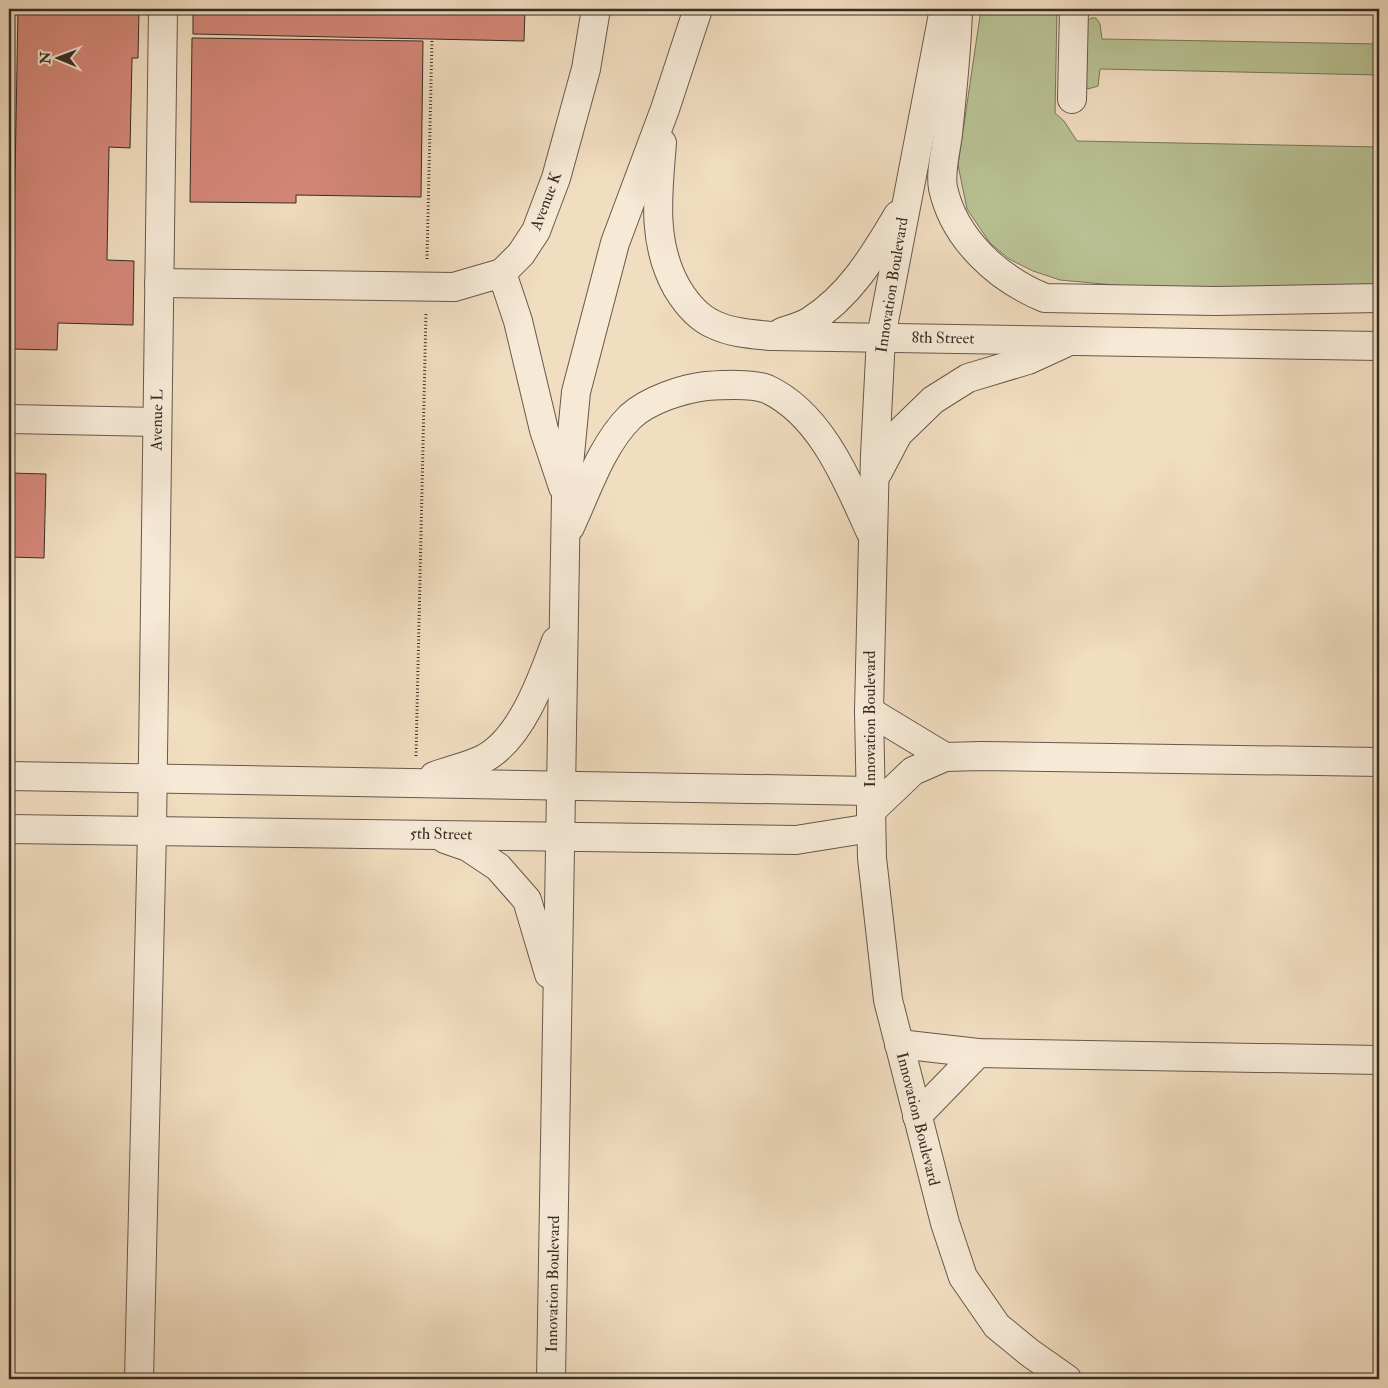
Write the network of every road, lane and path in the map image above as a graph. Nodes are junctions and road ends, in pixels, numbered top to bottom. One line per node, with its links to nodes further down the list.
1 (163, 9): 13 (street, Avenue L)
2 (596, 9): 12 (street, Avenue K)
3 (698, 9): 9 (street, Innovation Boulevard)
4 (944, 9): 10 (street, Innovation Boulevard)
5 (958, 9): 14 (street)
6 (1074, 9): 8 (street)
7 (432, 39): 11 (path)
8 (1072, 99)
9 (666, 109): 16 (street, 8th Street); 23 (street, Innovation Boulevard)
10 (906, 202): 16 (street); 17 (street, Innovation Boulevard)
11 (427, 261)
12 (502, 273): 13 (street); 23 (street)
13 (159, 283): 21 (street, Avenue L)
14 (1379, 298)
15 (426, 308): 30 (path)
16 (771, 336): 17 (street, 8th Street)
17 (881, 337): 18 (street, 8th Street); 22 (street, Innovation Boulevard)
18 (1070, 341): 19 (street, 8th Street); 22 (street)
19 (1379, 346)
20 (9, 419): 21 (street)
21 (157, 422): 32 (street, Avenue L)
22 (874, 478): 25 (street, Innovation Boulevard)
23 (566, 496): 24 (street, Innovation Boulevard)
24 (565, 536): 25 (street); 26 (street, Innovation Boulevard)
25 (873, 536): 27 (street, Innovation Boulevard)
26 (564, 620): 30 (street); 33 (street, Innovation Boulevard)
27 (869, 711): 28 (street); 34 (street, Innovation Boulevard)
28 (945, 757): 29 (street); 34 (street)
29 (1379, 762)
30 (416, 771): 32 (street); 33 (street)
31 (9, 776): 32 (street)
32 (151, 779): 36 (street, Avenue L)
33 (561, 785): 34 (street); 38 (street, Innovation Boulevard)
34 (871, 810): 38 (street, 5th Street); 40 (street, Innovation Boulevard)
35 (9, 829): 36 (street, 5th Street)
36 (152, 831): 37 (street, 5th Street); 44 (street, Avenue L)
37 (429, 834): 38 (street, 5th Street); 39 (street)
38 (560, 836): 39 (street, Innovation Boulevard)
39 (558, 1009): 45 (street, Innovation Boulevard)
40 (899, 1044): 41 (street); 43 (street, Innovation Boulevard)
41 (978, 1053): 42 (street); 43 (street)
42 (1379, 1060)
43 (917, 1116): 46 (street, Innovation Boulevard)
44 (139, 1379)
45 (551, 1379)
46 (1067, 1379)

